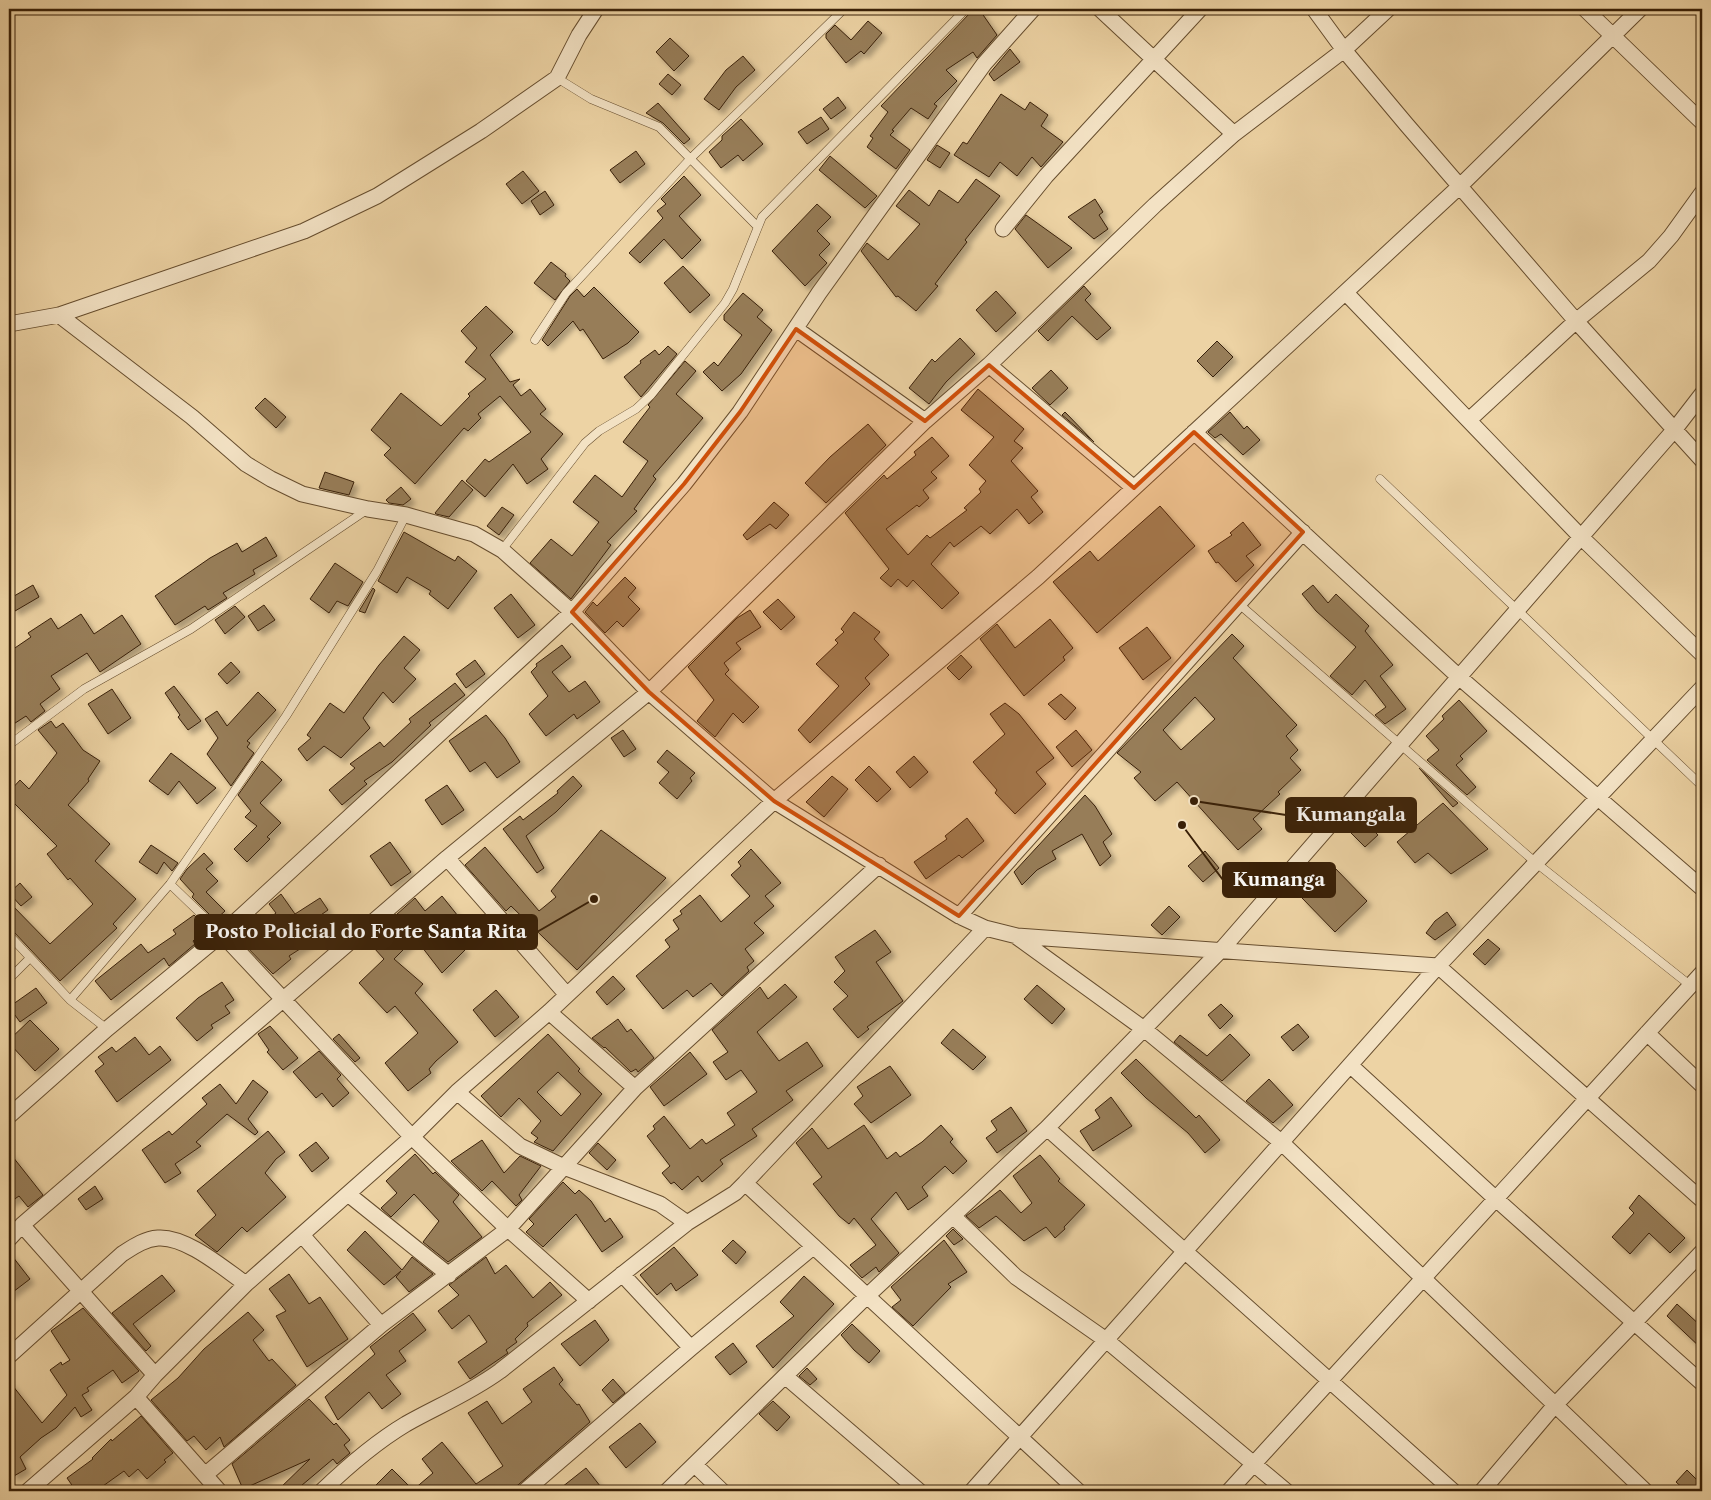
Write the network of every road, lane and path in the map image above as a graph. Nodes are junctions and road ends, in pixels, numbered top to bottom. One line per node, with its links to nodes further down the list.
1 (596, 9): 14 (street)
2 (844, 9): 17 (lane)
3 (966, 9): 20 (lane)
4 (1033, 9): 26 (street)
5 (1100, 9): 13 (street)
6 (1200, 9): 13 (street)
7 (1314, 9): 12 (street)
8 (1388, 9): 12 (street)
9 (1585, 9): 11 (street)
10 (1640, 9): 11 (street)
11 (1614, 34): 15 (street); 18 (street)
12 (1344, 50): 16 (street); 18 (street)
13 (1155, 60): 16 (street); 21 (street)
14 (557, 78): 17 (lane); 23 (street)
15 (1702, 122)
16 (1234, 134): 28 (street)
17 (691, 158): 20 (lane); 27 (lane)
18 (1460, 186): 22 (street); 24 (street)
19 (1702, 193): 24 (street)
20 (757, 226): 41 (lane)
21 (1003, 229)
22 (1346, 293): 30 (street); 33 (street)
23 (59, 315): 25 (street); 37 (street)
24 (1576, 321): 30 (street); 32 (street)
25 (9, 324)
26 (796, 329): 31 (street); 43 (street)
27 (535, 340)
28 (989, 365): 31 (street); 36 (street)
29 (1702, 394): 32 (street)
30 (1468, 420): 40 (street)
31 (925, 421): 48 (street)
32 (1675, 429): 34 (street); 40 (street)
33 (1194, 432): 36 (street); 39 (street)
34 (1702, 460)
35 (1380, 479): 44 (lane)
36 (1134, 488): 54 (street)
37 (368, 509): 38 (street); 50 (lane)
38 (406, 515): 41 (street); 58 (lane)
39 (1303, 532): 42 (street); 46 (street)
40 (1581, 537): 44 (street); 45 (street)
41 (502, 550): 43 (street)
42 (1239, 604): 51 (lane); 60 (street)
43 (572, 612): 48 (street); 62 (street)
44 (1517, 612): 46 (street); 49 (lane)
45 (1702, 654)
46 (1459, 677): 51 (street); 53 (street)
47 (1702, 688): 49 (street)
48 (649, 692): 54 (street); 55 (street)
49 (1653, 739): 52 (lane); 53 (street)
50 (9, 745)
51 (1399, 746): 56 (lane); 65 (street)
52 (1702, 786)
53 (1597, 798): 56 (street); 59 (street)
54 (774, 801): 57 (street); 71 (street)
55 (447, 858): 71 (street); 73 (street)
56 (1535, 862): 67 (street); 70 (lane)
57 (879, 865): 60 (street); 80 (street)
58 (170, 884): 62 (lane); 72 (lane)
59 (1702, 888)
60 (959, 916): 61 (street)
61 (985, 928): 64 (street); 88 (street)
62 (222, 934): 73 (street); 75 (street)
63 (9, 935): 66 (lane)
64 (1017, 936): 65 (street); 76 (street)
65 (1222, 950): 67 (street); 76 (street)
66 (30, 958): 69 (lane); 72 (lane)
67 (1438, 966): 78 (street); 82 (street)
68 (1702, 973): 70 (street)
69 (9, 979)
70 (1691, 986): 77 (street)
71 (567, 995): 74 (street)
72 (70, 1000): 75 (lane)
73 (283, 1000): 85 (street); 94 (street)
74 (549, 1012): 80 (street); 81 (street)
75 (107, 1028): 83 (street)
76 (1144, 1028): 84 (street); 86 (street)
77 (1648, 1033): 79 (street); 82 (street)
78 (1350, 1065): 86 (street); 90 (street)
79 (1702, 1085)
80 (635, 1088): 87 (street)
81 (457, 1092): 85 (street); 87 (street)
82 (1587, 1099): 90 (street); 91 (street)
83 (9, 1116)
84 (1047, 1128): 92 (street); 99 (street)
85 (412, 1137): 89 (street); 95 (street)
86 (1281, 1142): 99 (street); 103 (street)
87 (564, 1167): 93 (street); 95 (street)
88 (745, 1183): 93 (street); 98 (street)
89 (348, 1194): 96 (street); 102 (street)
90 (1496, 1199): 103 (street); 108 (street)
91 (1702, 1200)
92 (953, 1216): 106 (street); 110 (street)
93 (687, 1223): 101 (street)
94 (22, 1225): 97 (street); 105 (street)
95 (508, 1229): 102 (street); 107 (street)
96 (302, 1235): 104 (street); 109 (street)
97 (9, 1239)
98 (813, 1247): 106 (street); 111 (street)
99 (1186, 1250): 110 (street); 115 (street)
100 (1702, 1252): 108 (street)
101 (622, 1274): 107 (street); 111 (street)
102 (449, 1275): 109 (street)
103 (1422, 1280): 115 (street); 118 (street)
104 (246, 1284): 105 (street); 113 (street)
105 (82, 1292): 112 (street); 113 (street)
106 (866, 1297): 114 (street); 119 (street)
107 (589, 1301): 125 (street)
108 (1635, 1324): 116 (street); 118 (street)
109 (381, 1325): 122 (street)
110 (1106, 1340): 119 (street); 120 (street)
111 (691, 1348): 126 (street)
112 (9, 1356)
113 (155, 1375): 117 (street)
114 (785, 1376): 121 (street); 129 (street)
115 (1330, 1381): 120 (street); 134 (street)
116 (1702, 1383)
117 (136, 1398): 122 (street); 123 (street)
118 (1555, 1405): 135 (street); 136 (street)
119 (1019, 1438): 130 (street); 131 (street)
120 (1254, 1463): 132 (street); 133 (street)
121 (695, 1465): 127 (street); 128 (street)
122 (205, 1475): 124 (street)
123 (28, 1491)
124 (219, 1491)
125 (322, 1491)
126 (525, 1491)
127 (667, 1491)
128 (722, 1491)
129 (919, 1491)
130 (972, 1491)
131 (1078, 1491)
132 (1230, 1491)
133 (1286, 1491)
134 (1452, 1491)
135 (1482, 1491)
136 (1645, 1491)

